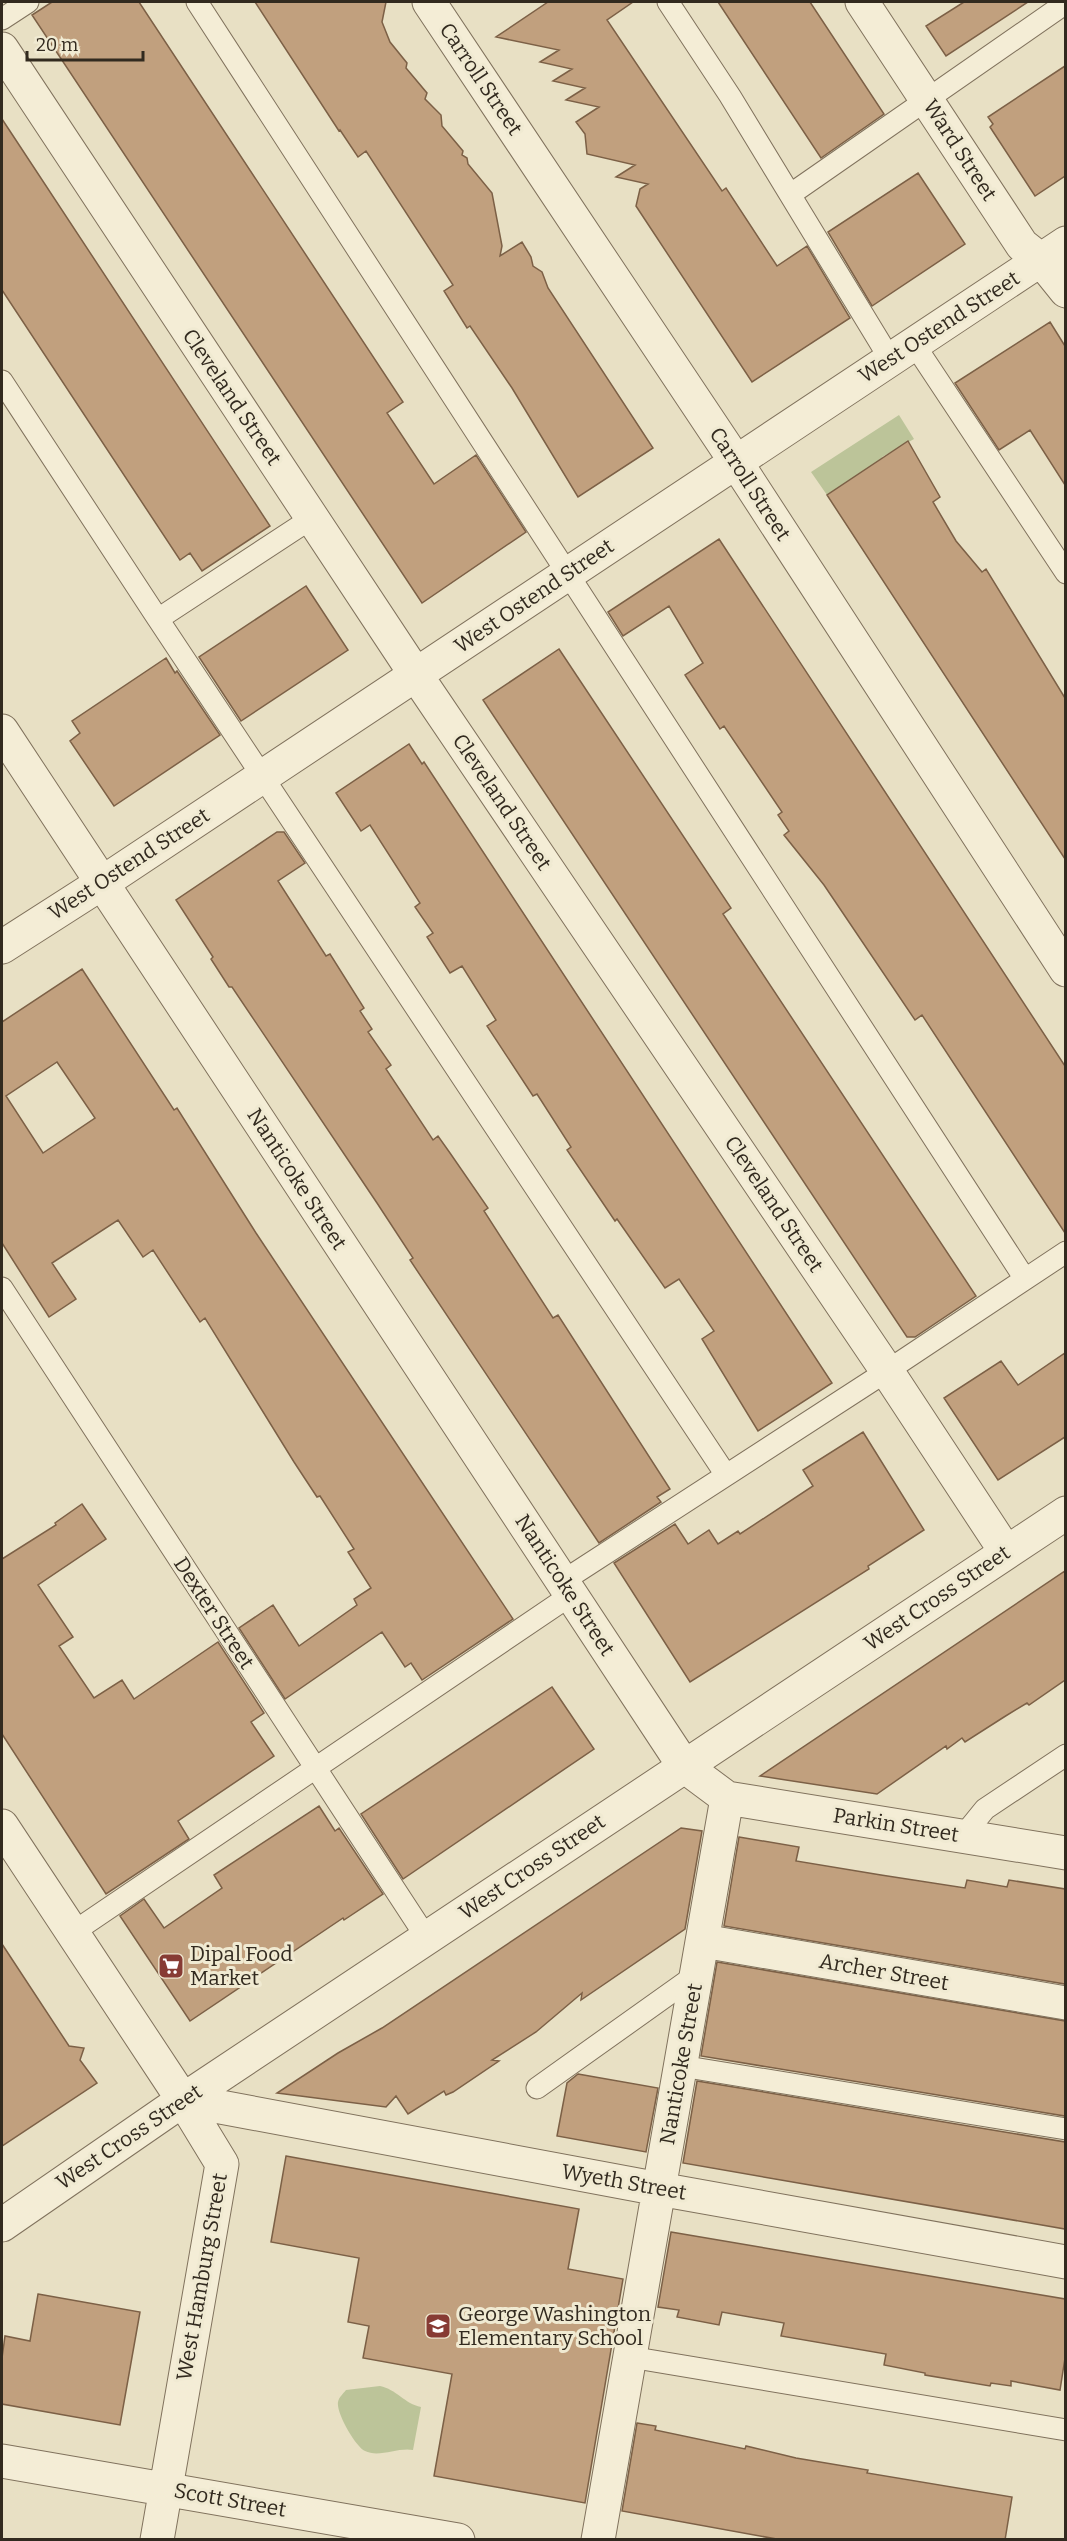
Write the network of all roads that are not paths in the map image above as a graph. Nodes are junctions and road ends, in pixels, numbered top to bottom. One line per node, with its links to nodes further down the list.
1 (28, 2): 7 (lane)
2 (197, 2): 18 (lane)
3 (429, 2): 15 (street, Carroll Street)
4 (668, 2): 10 (lane)
5 (862, 2): 9 (street, Ward Street)
6 (1065, 3): 9 (lane)
7 (2, 19)
8 (2, 49): 16 (street, Cleveland Street)
9 (927, 99): 10 (lane); 11 (street, Ward Street)
10 (791, 194): 13 (lane)
11 (1053, 251): 12 (street, Ward Street); 13 (street, West Ostend Street)
12 (1065, 291)
13 (902, 351): 15 (street, West Ostend Street); 17 (lane)
14 (2, 381): 19 (lane)
15 (736, 462): 18 (street, West Ostend Street); 25 (street, Carroll Street)
16 (312, 518): 19 (lane); 20 (street, Cleveland Street)
17 (1065, 573)
18 (568, 574): 20 (street, West Ostend Street); 27 (lane)
19 (158, 619): 22 (lane)
20 (416, 675): 22 (street, West Ostend Street); 29 (street, Cleveland Street)
21 (2, 731): 23 (street, Nanticoke Street)
22 (262, 777): 23 (street, West Ostend Street); 30 (lane)
23 (102, 884): 24 (street, West Ostend Street); 33 (street, Nanticoke Street)
24 (2, 947)
25 (1065, 970)
26 (1065, 1252): 27 (lane)
27 (1025, 1279): 29 (lane)
28 (2, 1288): 36 (lane, Dexter Street)
29 (887, 1371): 30 (lane); 32 (street, Cleveland Street)
30 (726, 1475): 33 (lane)
31 (1065, 1513): 32 (street, West Cross Street)
32 (1006, 1552): 35 (street, West Cross Street)
33 (567, 1588): 35 (street, Nanticoke Street); 36 (lane)
34 (1065, 1755): 39 (lane)
35 (684, 1766): 37 (street, Nanticoke Street); 42 (street, West Cross Street)
36 (316, 1768): 41 (lane); 42 (lane, Dexter Street)
37 (727, 1798): 39 (street, Parkin Street); 43 (street, Nanticoke Street)
38 (2, 1826): 41 (street, West Hamburg Street)
39 (963, 1836): 40 (street, Parkin Street)
40 (1065, 1853)
41 (72, 1933): 48 (street, West Hamburg Street)
42 (426, 1937): 48 (street, West Cross Street)
43 (703, 1941): 44 (street, Nanticoke Street); 45 (street, Archer Street)
44 (697, 1974): 46 (street, Nanticoke Street); 47 (lane)
45 (1065, 2003)
46 (681, 2066): 49 (lane); 50 (street, Nanticoke Street)
47 (537, 2088)
48 (183, 2100): 50 (street, Wyeth Street); 51 (street, West Cross Street); 56 (street, West Hamburg Street)
49 (1065, 2129)
50 (659, 2189): 52 (street, Wyeth Street); 53 (street, Nanticoke Street)
51 (2, 2224)
52 (1065, 2262)
53 (630, 2357): 54 (lane); 59 (street, Nanticoke Street)
54 (1065, 2430)
55 (2, 2461): 56 (street, Scott Street)
56 (166, 2489): 57 (street, West Hamburg Street); 58 (street, Scott Street)
57 (157, 2540)
58 (458, 2540)
59 (598, 2540)

